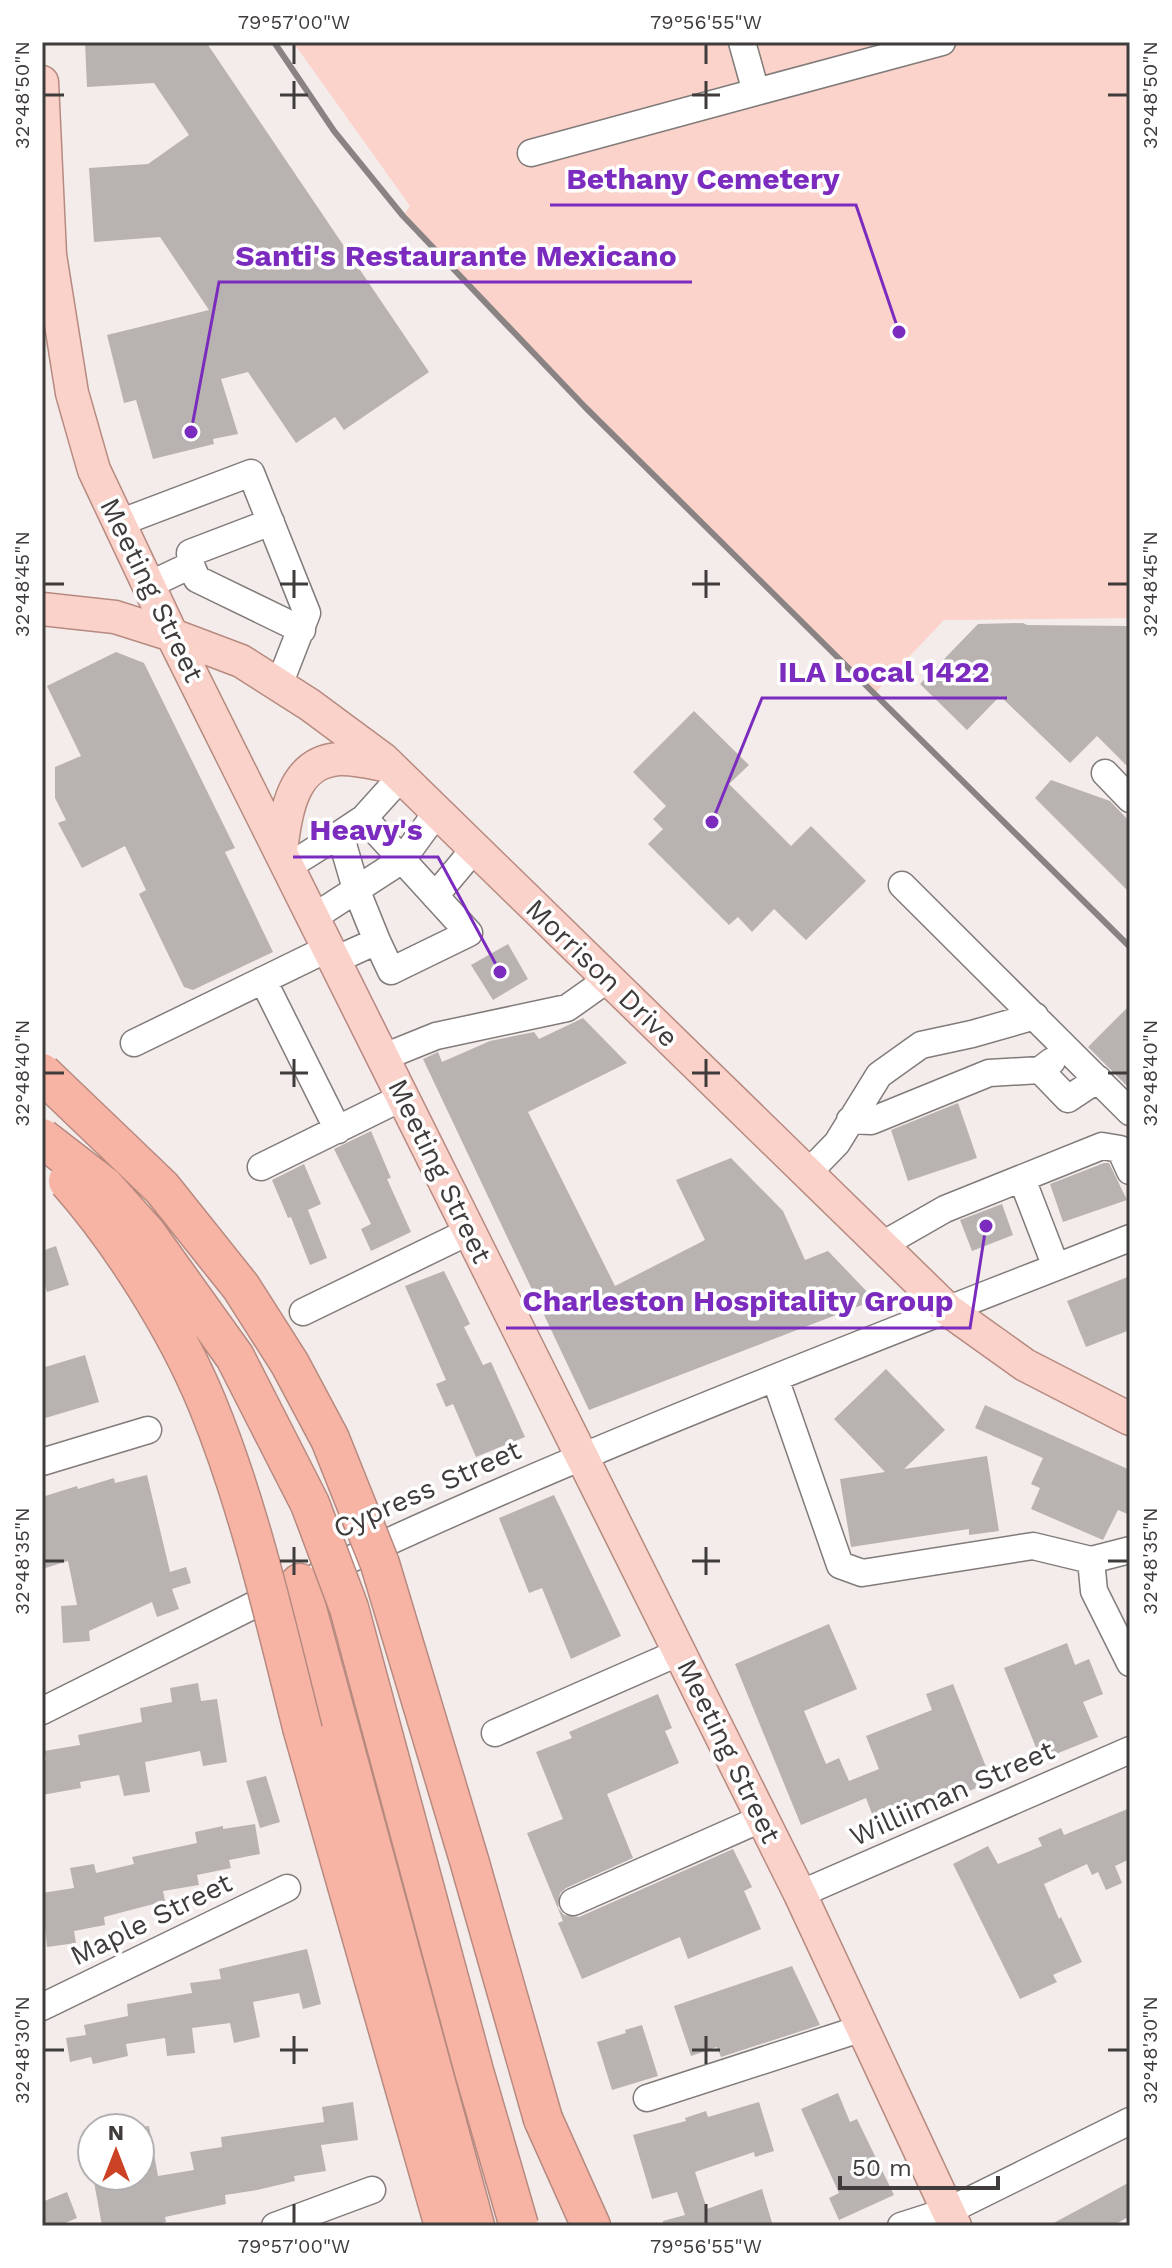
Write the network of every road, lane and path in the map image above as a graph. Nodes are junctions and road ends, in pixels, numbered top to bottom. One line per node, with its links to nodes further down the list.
1 (742, 42): 4 (street)
2 (942, 42): 4 (street)
3 (42, 82): 7 (main road, Meeting Street)
4 (756, 92): 5 (street)
5 (531, 153)
6 (271, 522): 7 (street); 8 (street); 11 (street)
7 (119, 523): 9 (main road, Meeting Street)
8 (191, 565): 9 (street); 11 (street)
9 (149, 585): 12 (main road, Meeting Street)
10 (42, 609): 12 (main road, Morrison Drive)
11 (302, 630): 13 (street)
12 (172, 635): 13 (main road, Morrison Drive); 21 (main road, Meeting Street)
13 (279, 685): 14 (main road, Morrison Drive)
14 (396, 772): 17 (main road, Morrison Drive); 18 (street); 21 (main road)
15 (1105, 773): 16 (street)
16 (1130, 799)
17 (437, 812): 20 (main road, Morrison Drive); 22 (street)
18 (364, 818): 19 (street); 22 (street)
19 (340, 834): 21 (street); 24 (street)
20 (475, 848): 25 (street); 29 (main road, Morrison Drive)
21 (285, 858): 26 (main road, Meeting Street)
22 (402, 860): 24 (street); 25 (street)
23 (902, 885): 31 (street)
24 (356, 889): 26 (street); 27 (street)
25 (435, 896): 27 (street)
26 (314, 917): 28 (main road, Meeting Street)
27 (377, 941): 28 (street)
28 (332, 954): 30 (street); 34 (main road, Meeting Street)
29 (608, 979): 34 (street); 46 (main road, Morrison Drive)
30 (263, 980): 32 (street); 41 (street)
31 (1035, 1016): 33 (street); 40 (street)
32 (134, 1043)
33 (1068, 1049): 35 (street); 37 (street)
34 (384, 1057): 38 (main road, Meeting Street)
35 (1040, 1070): 37 (street); 40 (street)
36 (42, 1073): 74 (highway, bridge)
37 (1098, 1079): 39 (street)
38 (403, 1097): 41 (street); 48 (main road, Meeting Street)
39 (1130, 1112)
40 (850, 1120): 46 (street)
41 (338, 1130): 44 (street)
42 (42, 1138): 81 (highway, bridge)
43 (42, 1152): 79 (highway, bridge)
44 (261, 1167)
45 (1130, 1171): 47 (street)
46 (807, 1174): 50 (main road, Morrison Drive)
47 (1022, 1179): 50 (street); 51 (street)
48 (470, 1231): 53 (street); 57 (main road, Meeting Street)
49 (1130, 1238): 51 (street, Cypress Street)
50 (882, 1245): 52 (main road, Morrison Drive)
51 (1056, 1267): 52 (street, Cypress Street)
52 (948, 1310): 54 (street, Cypress Street); 55 (main road, Morrison Drive)
53 (303, 1312)
54 (775, 1378): 57 (street, Cypress Street); 60 (street)
55 (1130, 1419)
56 (148, 1430): 58 (street)
57 (582, 1456): 61 (street, Cypress Street); 62 (main road, Meeting Street)
58 (42, 1462)
59 (1130, 1550): 60 (street)
60 (1091, 1560): 63 (street)
61 (300, 1583): 64 (street, Cypress Street); 80 (highway)
62 (680, 1652): 65 (street); 67 (main road, Meeting Street)
63 (1130, 1663)
64 (42, 1711)
65 (495, 1733)
66 (1130, 1750): 69 (street, Williiman Street)
67 (763, 1818): 69 (main road, Meeting Street); 70 (street)
68 (287, 1888): 71 (street, Maple Street)
69 (800, 1894): 72 (main road, Meeting Street)
70 (573, 1902)
71 (42, 2007)
72 (863, 2028): 73 (street); 77 (main road, Meeting Street)
73 (647, 2098)
74 (543, 2119): 82 (highway); 83 (highway)
75 (1130, 2121): 77 (street)
76 (372, 2190): 78 (street)
77 (952, 2219): 84 (street)
78 (275, 2226)
79 (444, 2226)
80 (475, 2226)
81 (519, 2226)
82 (564, 2226)
83 (591, 2226)
84 (901, 2226)

